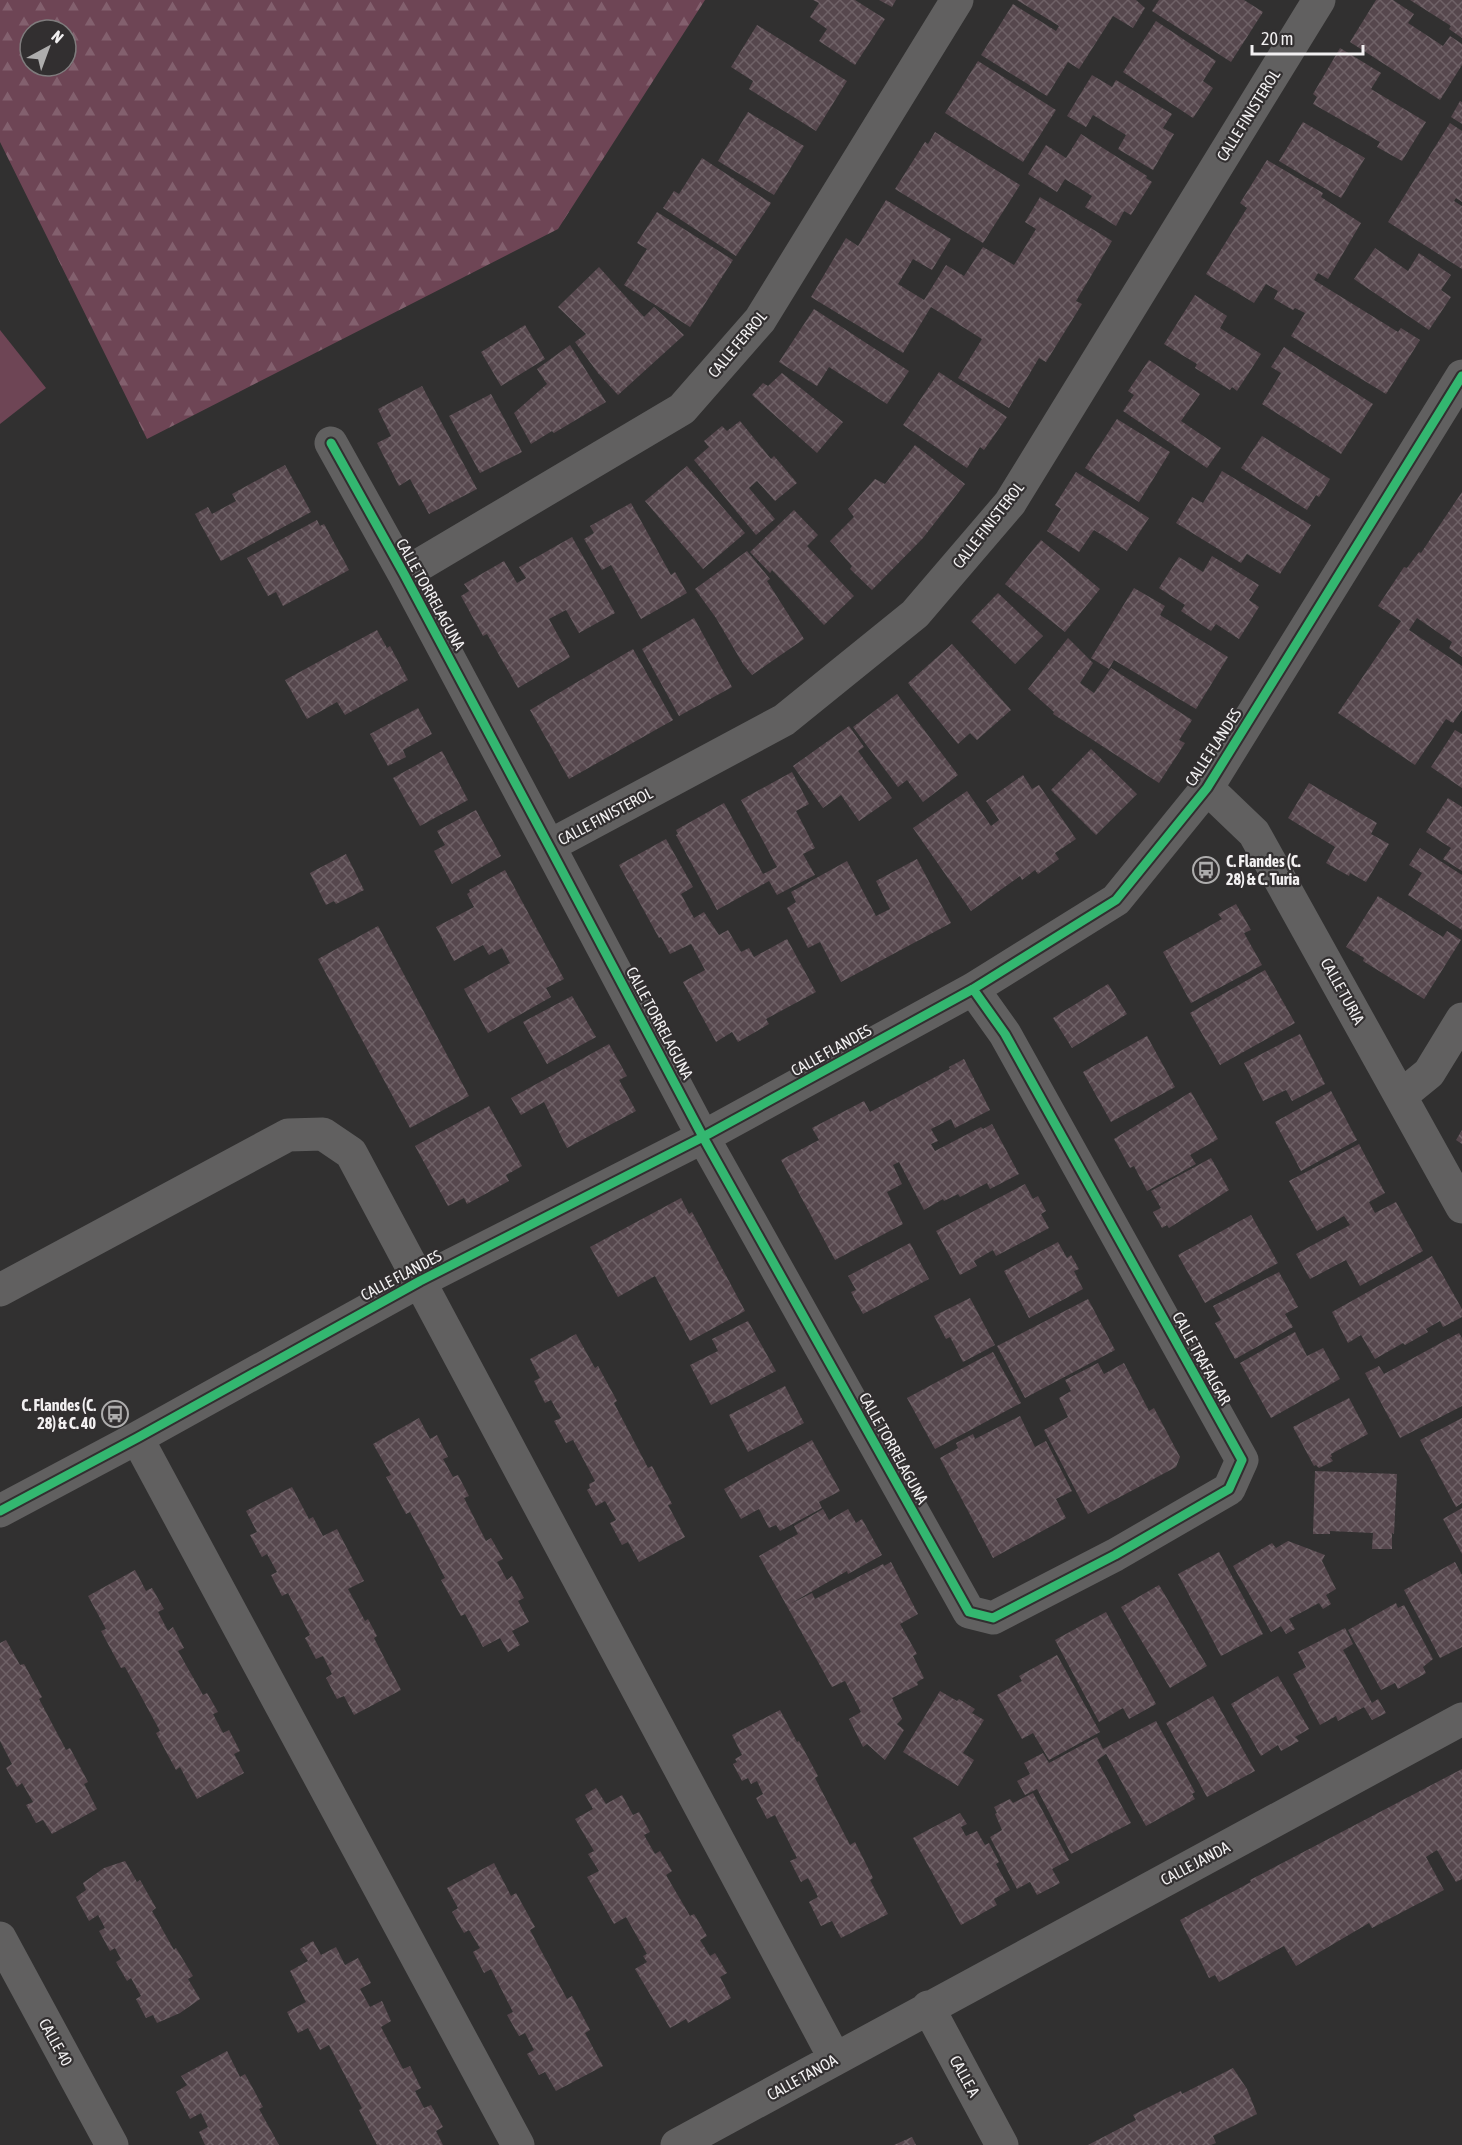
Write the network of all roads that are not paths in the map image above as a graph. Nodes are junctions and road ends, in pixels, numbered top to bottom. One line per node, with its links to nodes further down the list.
1 (957, 0): 5 (street, CALLE FERROL)
2 (1319, 0): 7 (street, CALLE FINISTEROL)
3 (1462, 376): 6 (street, CALLE FLANDES)
4 (331, 443): 5 (street, CALLE TORRELAGUNA)
5 (404, 574): 7 (street, CALLE TORRELAGUNA)
6 (1207, 788): 8 (street, CALLE FLANDES); 10 (street, CALLE TURIA)
7 (549, 846): 11 (street, CALLE TORRELAGUNA)
8 (973, 989): 11 (street, CALLE FLANDES); 17 (street, CALLE TRAFALGAR)
9 (1462, 1019): 10 (street)
10 (1402, 1095): 12 (street, CALLE TURIA)
11 (703, 1137): 13 (street, CALLE FLANDES); 17 (street, CALLE TORRELAGUNA)
12 (1462, 1207)
13 (420, 1281): 14 (street); 15 (street, CALLE FLANDES); 21 (street)
14 (0, 1290)
15 (136, 1438): 16 (street, CALLE FLANDES); 23 (street)
16 (0, 1511)
17 (969, 1612)
18 (1462, 1719): 20 (street, CALLE JANDA)
19 (0, 1938): 22 (street, CALLE 40)
20 (928, 2007): 21 (street, CALLE TANOA); 25 (street, CALLE A)
21 (835, 2059): 24 (street, CALLE TANOA)
22 (112, 2145)
23 (518, 2145)
24 (677, 2145)
25 (1002, 2145)

